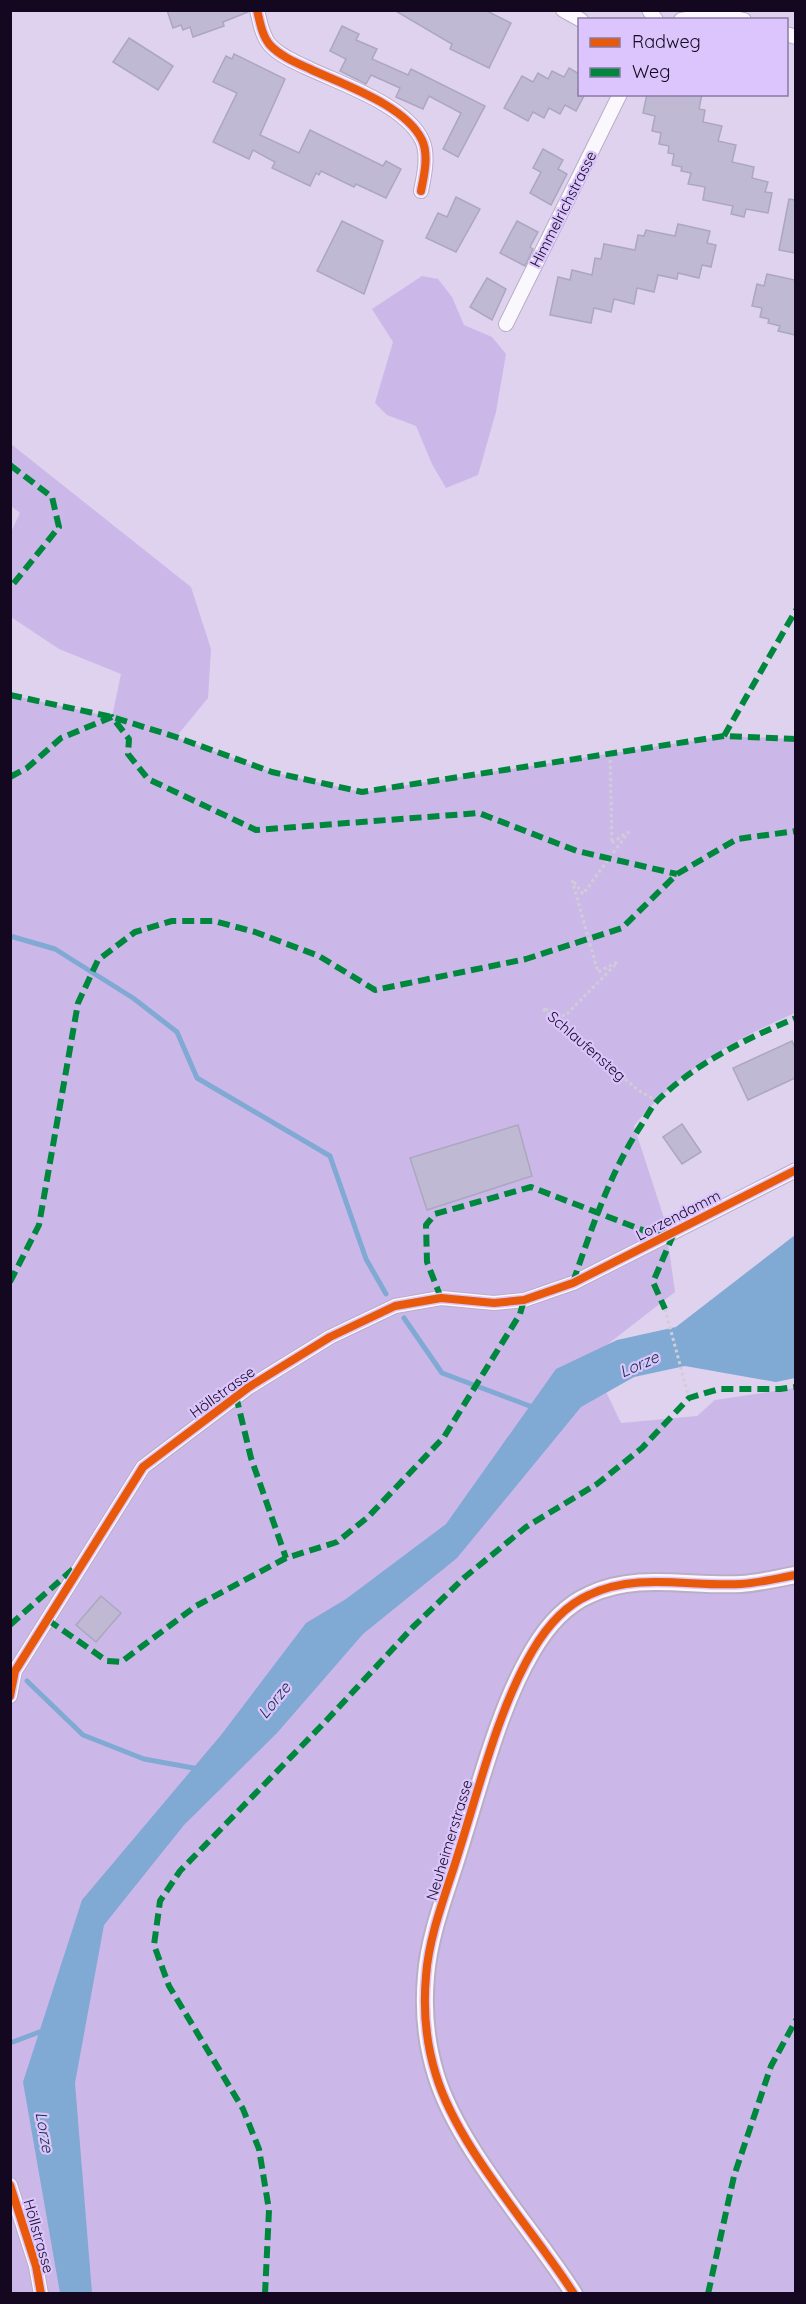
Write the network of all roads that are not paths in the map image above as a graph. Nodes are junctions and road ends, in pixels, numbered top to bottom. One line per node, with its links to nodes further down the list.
1 (257, 10): 7 (street)
2 (563, 10): 3 (street)
3 (578, 18)
4 (693, 18): 5 (street)
5 (735, 18)
6 (619, 96): 8 (street, Himmelrichstrasse)
7 (421, 191)
8 (506, 324)
9 (795, 1170): 10 (street, Lorzendamm)
10 (573, 1283): 12 (street, Höllstrasse)
11 (795, 1575): 15 (street, Neuheimerstrasse)
12 (10, 1696)
13 (10, 2185): 14 (street, Höllstrasse)
14 (41, 2294)
15 (574, 2294)

